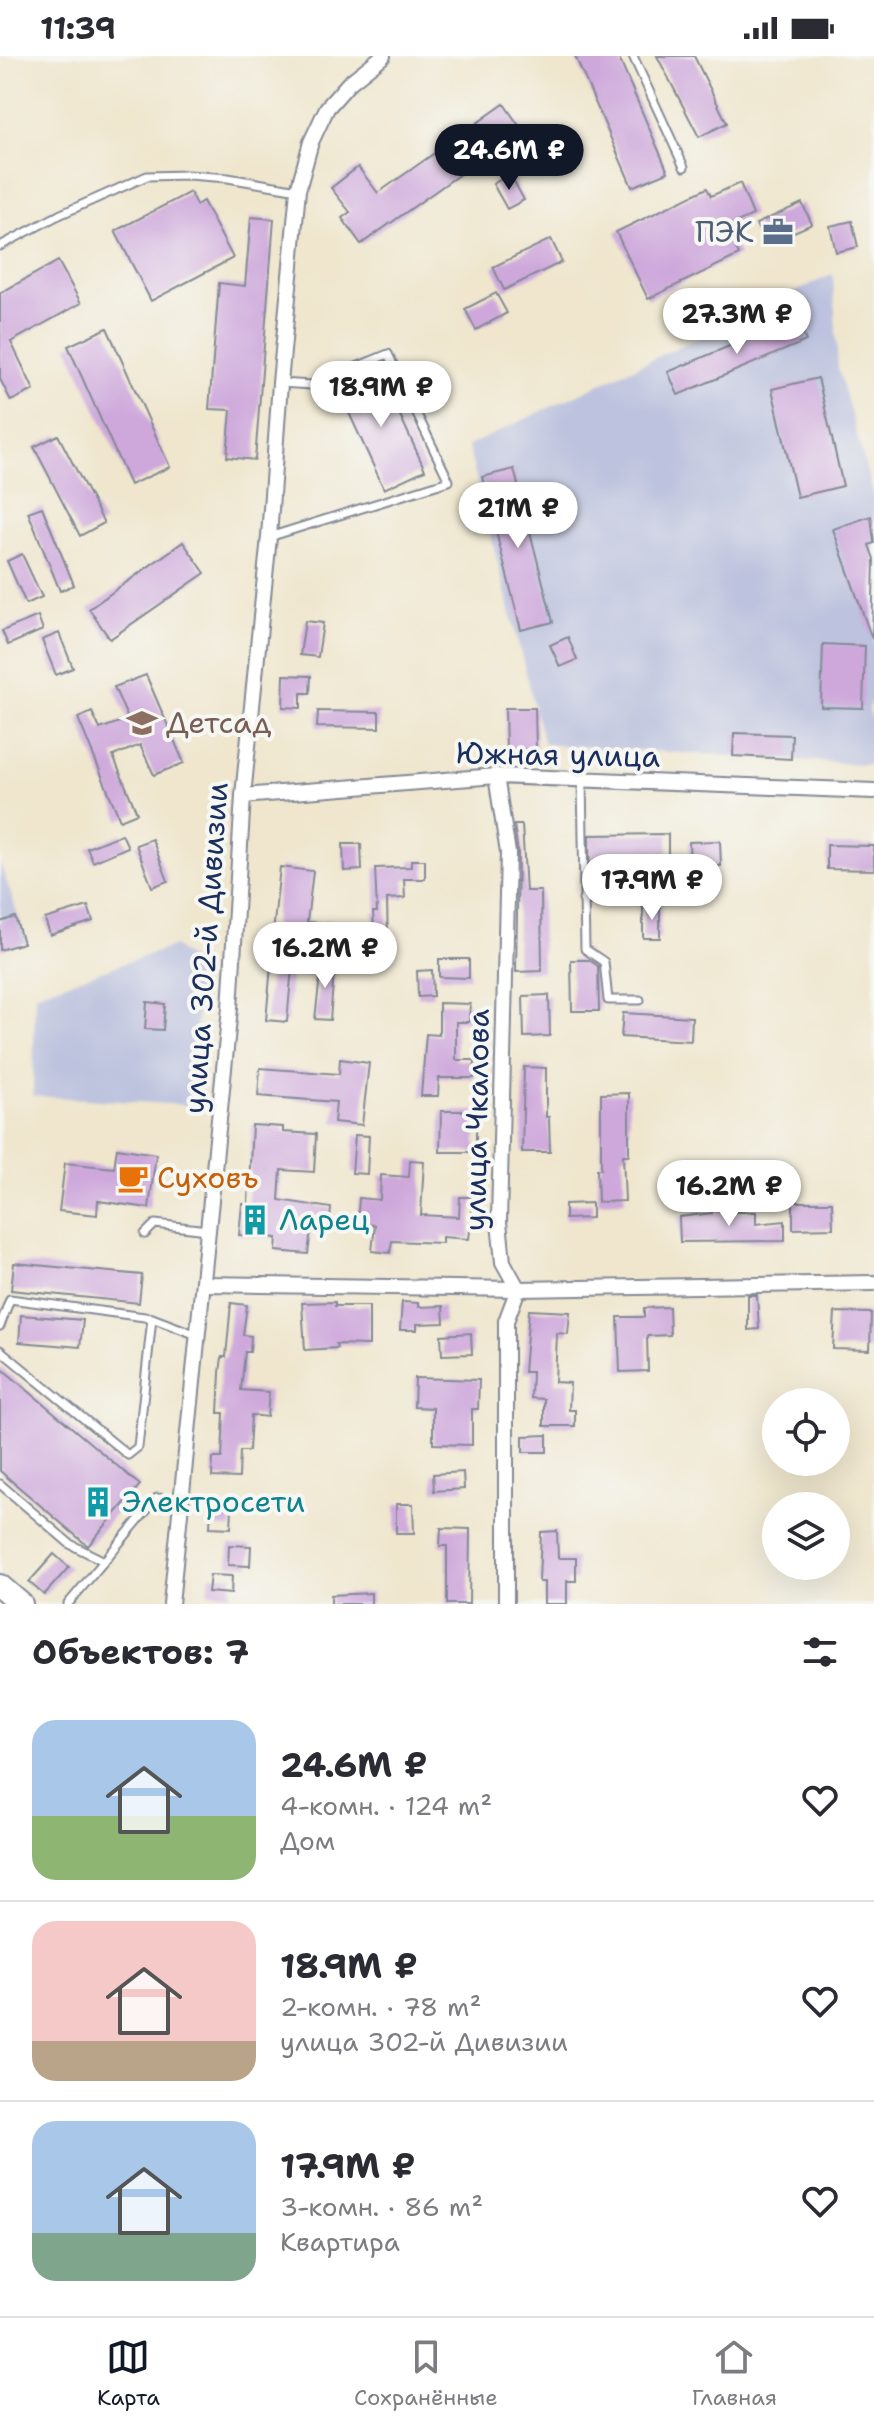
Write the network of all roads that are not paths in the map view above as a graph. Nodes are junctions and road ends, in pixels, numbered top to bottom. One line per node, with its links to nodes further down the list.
1 (633, 56): 3 (lane)
2 (375, 58): 4 (street, улица 302-й Дивизии)
3 (684, 167)
4 (298, 190): 5 (lane); 6 (street, улица 302-й Дивизии)
5 (0, 246)
6 (280, 383): 7 (street, улица 302-й Дивизии); 7 (lane)
7 (269, 537): 11 (street, улица 302-й Дивизии)
8 (496, 776): 9 (street, Южная улица); 11 (street, Южная улица); 19 (street, улица Чкалова)
9 (582, 778): 10 (street, Южная улица); 13 (lane)
10 (874, 791)
11 (243, 796): 15 (street, улица 302-й Дивизии)
12 (671, 898): 13 (lane)
13 (583, 900): 14 (lane)
14 (640, 1000)
15 (208, 1230): 16 (lane); 18 (street, улица 302-й Дивизии)
16 (145, 1234)
17 (874, 1283): 19 (street)
18 (205, 1284): 19 (street); 22 (street, улица 302-й Дивизии)
19 (518, 1289): 31 (street)
20 (152, 1318): 21 (lane); 22 (lane); 23 (lane)
21 (0, 1326)
22 (197, 1335): 25 (street, улица 302-й Дивизии)
23 (0, 1350)
24 (0, 1484): 26 (lane)
25 (181, 1500): 26 (lane); 30 (street, улица 302-й Дивизии)
26 (104, 1561): 29 (lane)
27 (0, 1586): 28 (main road)
28 (21, 1604)
29 (68, 1604)
30 (171, 1604)
31 (506, 1604)

